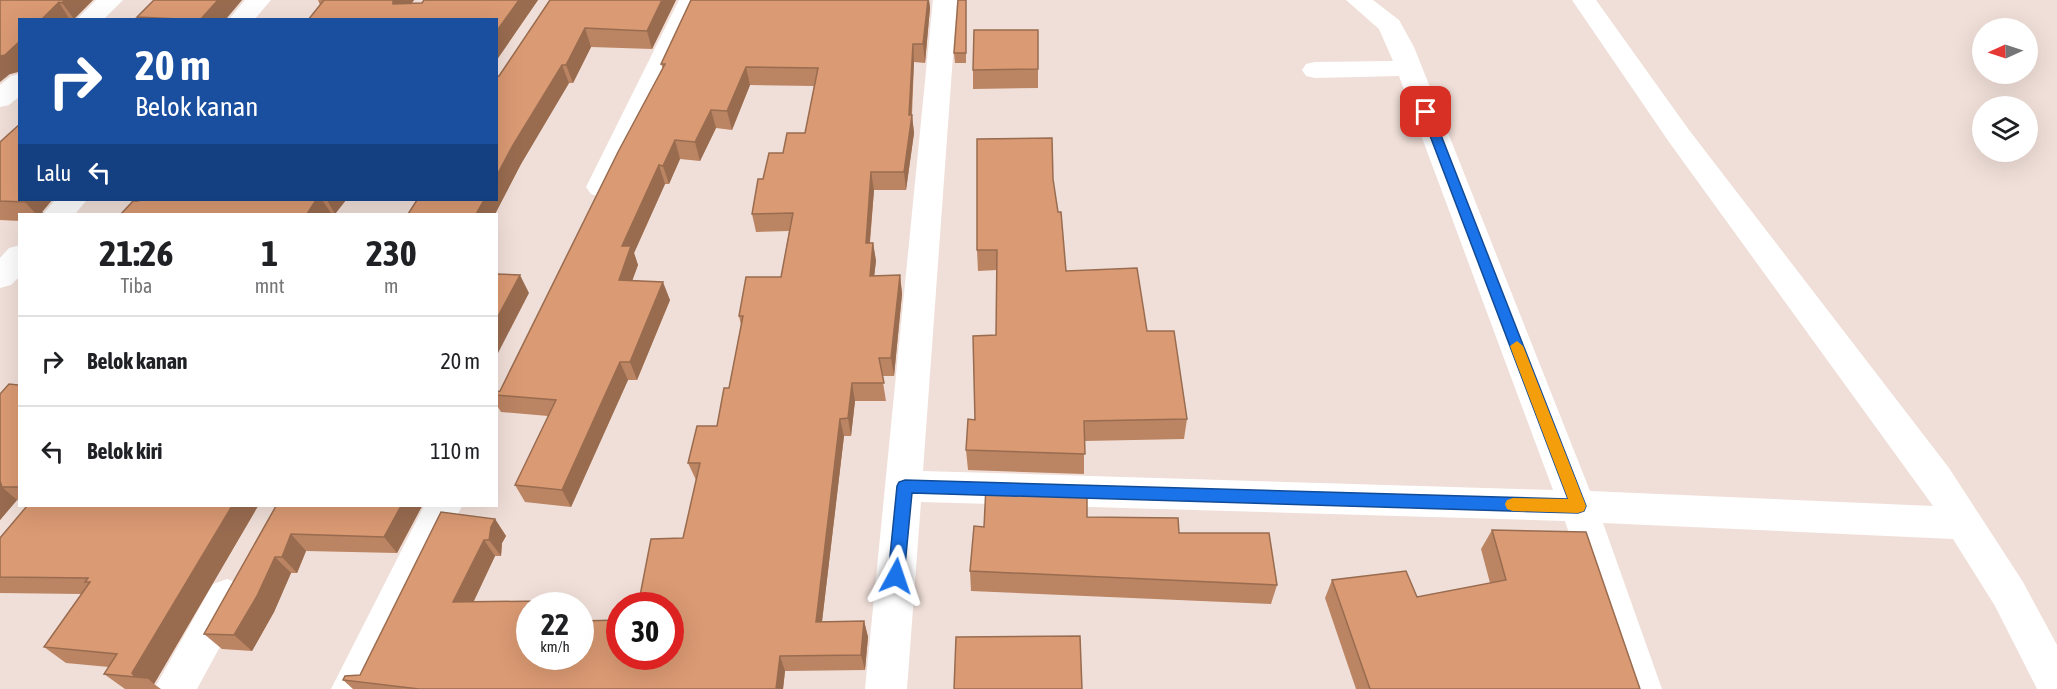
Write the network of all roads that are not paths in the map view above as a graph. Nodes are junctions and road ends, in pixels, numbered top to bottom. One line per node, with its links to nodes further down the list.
1 (111, 0): 8 (street)
2 (259, 0): 9 (street)
3 (691, 0): 16 (street)
4 (945, 0): 19 (street)
5 (1358, 0): 7 (street)
6 (1584, 0): 22 (street)
7 (1387, 13): 10 (street)
8 (90, 18)
9 (242, 18)
10 (1409, 68): 11 (street); 20 (street)
11 (1315, 70)
12 (18, 84): 13 (street)
13 (0, 99)
14 (71, 201): 15 (street)
15 (59, 213)
16 (588, 213)
17 (18, 258): 18 (street)
18 (0, 277)
19 (905, 486): 20 (street); 27 (street)
20 (1578, 506): 22 (street); 28 (street)
21 (443, 507): 26 (street)
22 (1964, 523): 24 (street)
23 (244, 567): 25 (street)
24 (2057, 686)
25 (175, 689)
26 (352, 689)
27 (886, 689)
28 (1641, 689)

